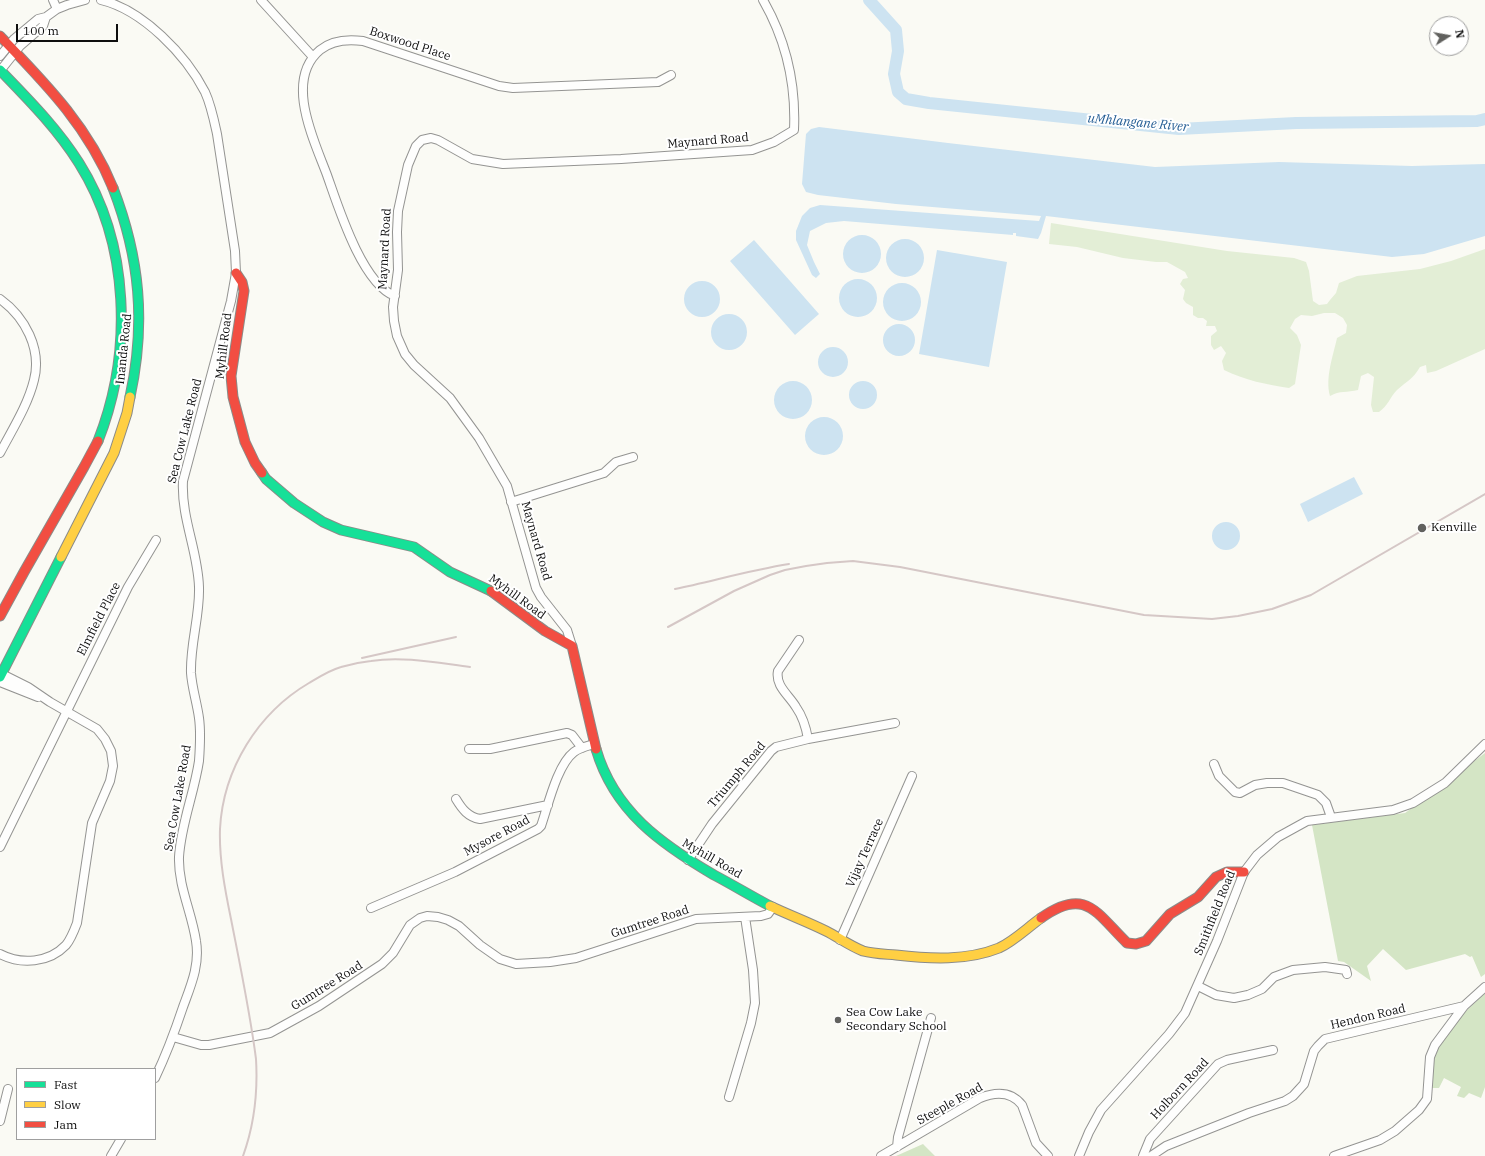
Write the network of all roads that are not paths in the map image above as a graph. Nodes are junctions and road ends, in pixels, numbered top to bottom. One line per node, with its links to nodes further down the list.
1 (53, 0): 6 (street)
2 (85, 0): 6 (street)
3 (101, 0): 13 (street, Sea Cow Lake Road)
4 (261, 0): 10 (street)
5 (763, 0): 14 (street, Maynard Road)
6 (57, 9): 8 (street)
7 (0, 36): 8 (street, Inanda Road)
8 (13, 49): 9 (street); 11 (street); 23 (street, Inanda Road)
9 (0, 56)
10 (313, 57): 12 (street, Boxwood Place); 14 (street)
11 (0, 70): 20 (street, Inanda Road)
12 (671, 75)
13 (236, 273): 22 (street, Myhill Road); 49 (street, Sea Cow Lake Road)
14 (394, 296): 18 (street, Maynard Road)
15 (0, 299): 16 (street)
16 (0, 453)
17 (633, 457): 18 (street)
18 (511, 502): 22 (street, Maynard Road)
19 (156, 540): 24 (street, Elmfield Place)
20 (0, 616)
21 (799, 640): 26 (street)
22 (572, 646): 27 (street, Myhill Road)
23 (3, 678): 24 (street)
24 (68, 711): 36 (street, Elmfield Place); 43 (street)
25 (895, 723): 26 (street, Triumph Road)
26 (808, 739): 37 (street, Triumph Road)
27 (594, 744): 29 (street, Mysore Road); 37 (street, Myhill Road)
28 (1485, 744): 35 (street, Smithfield Road)
29 (582, 748): 30 (street); 34 (street, Mysore Road)
30 (469, 749)
31 (1214, 764): 35 (street)
32 (912, 776): 42 (street, Vijay Terrace)
33 (456, 799): 34 (street)
34 (548, 805): 40 (street, Mysore Road)
35 (1331, 817): 38 (street, Smithfield Road)
36 (0, 847)
37 (688, 860): 39 (street, Myhill Road)
38 (1244, 872): 42 (street); 45 (street, Smithfield Road)
39 (773, 907): 41 (street, Gumtree Road); 42 (street)
40 (370, 908)
41 (745, 917): 49 (street, Gumtree Road); 53 (street)
42 (840, 940)
43 (0, 954)
44 (1348, 974): 45 (street)
45 (1198, 986): 60 (street, Smithfield Road)
46 (1485, 988): 47 (street, Hendon Road)
47 (1464, 1006): 62 (street, Hendon Road); 63 (street)
48 (931, 1018): 56 (street)
49 (173, 1037): 51 (street, Sea Cow Lake Road)
50 (1273, 1050): 61 (street, Holborn Road)
51 (156, 1076)
52 (8, 1089): 54 (street)
53 (729, 1097)
54 (0, 1121)
55 (120, 1140): 57 (street)
56 (897, 1146): 58 (street, Steeple Road); 59 (street, Steeple Road)
57 (111, 1156)
58 (881, 1156)
59 (1048, 1156)
60 (1079, 1156)
61 (1143, 1156)
62 (1151, 1156)
63 (1334, 1156)

